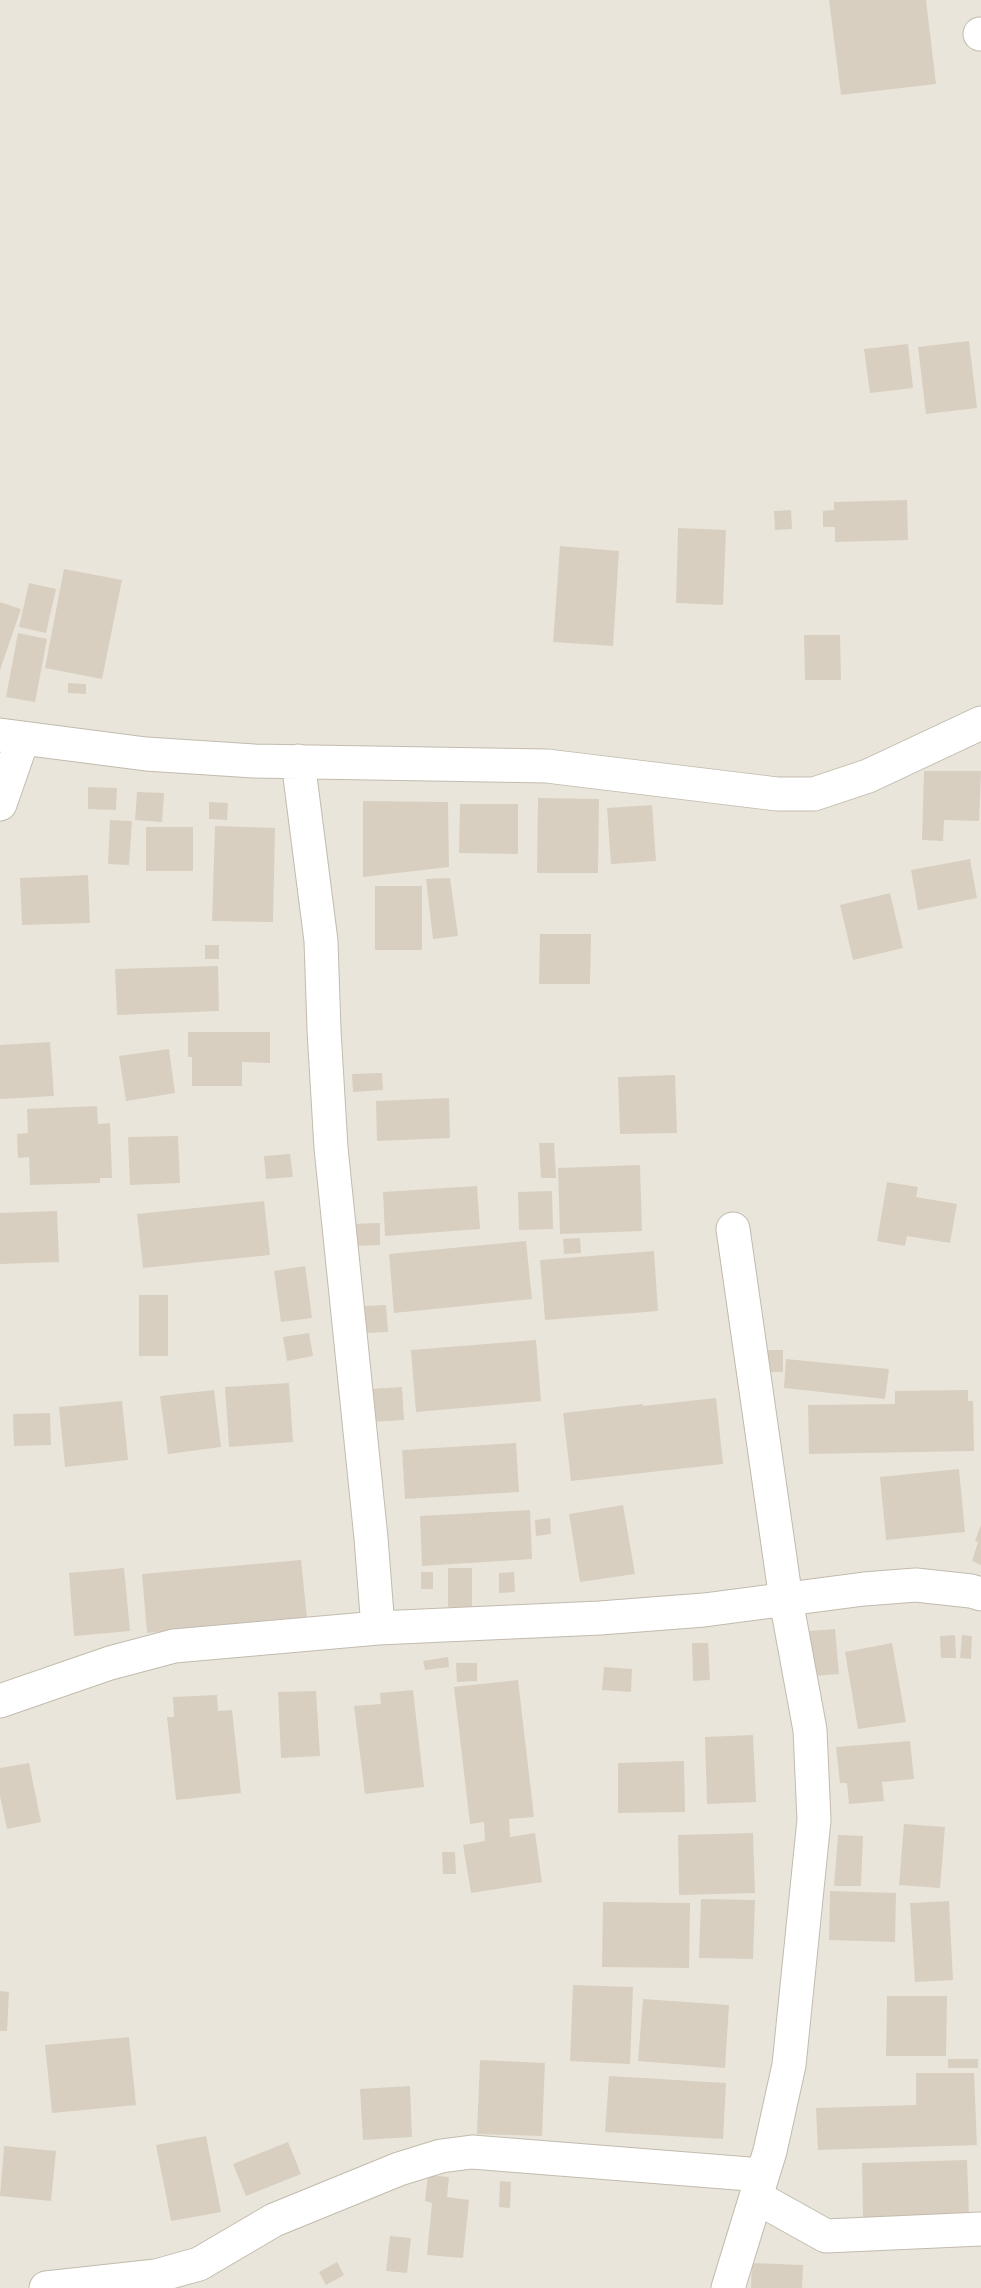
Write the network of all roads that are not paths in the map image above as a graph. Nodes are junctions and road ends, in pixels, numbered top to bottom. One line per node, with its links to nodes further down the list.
1 (981, 723): 3 (street)
2 (11, 736): 3 (street); 4 (street)
3 (298, 761): 8 (street)
4 (0, 804)
5 (733, 1229): 7 (street)
6 (981, 1594): 7 (street)
7 (786, 1600): 8 (street); 10 (street)
8 (378, 1628): 9 (street)
9 (0, 1701)
10 (759, 2186): 11 (street); 12 (street); 13 (street)
11 (981, 2229)
12 (46, 2288)
13 (729, 2288)

